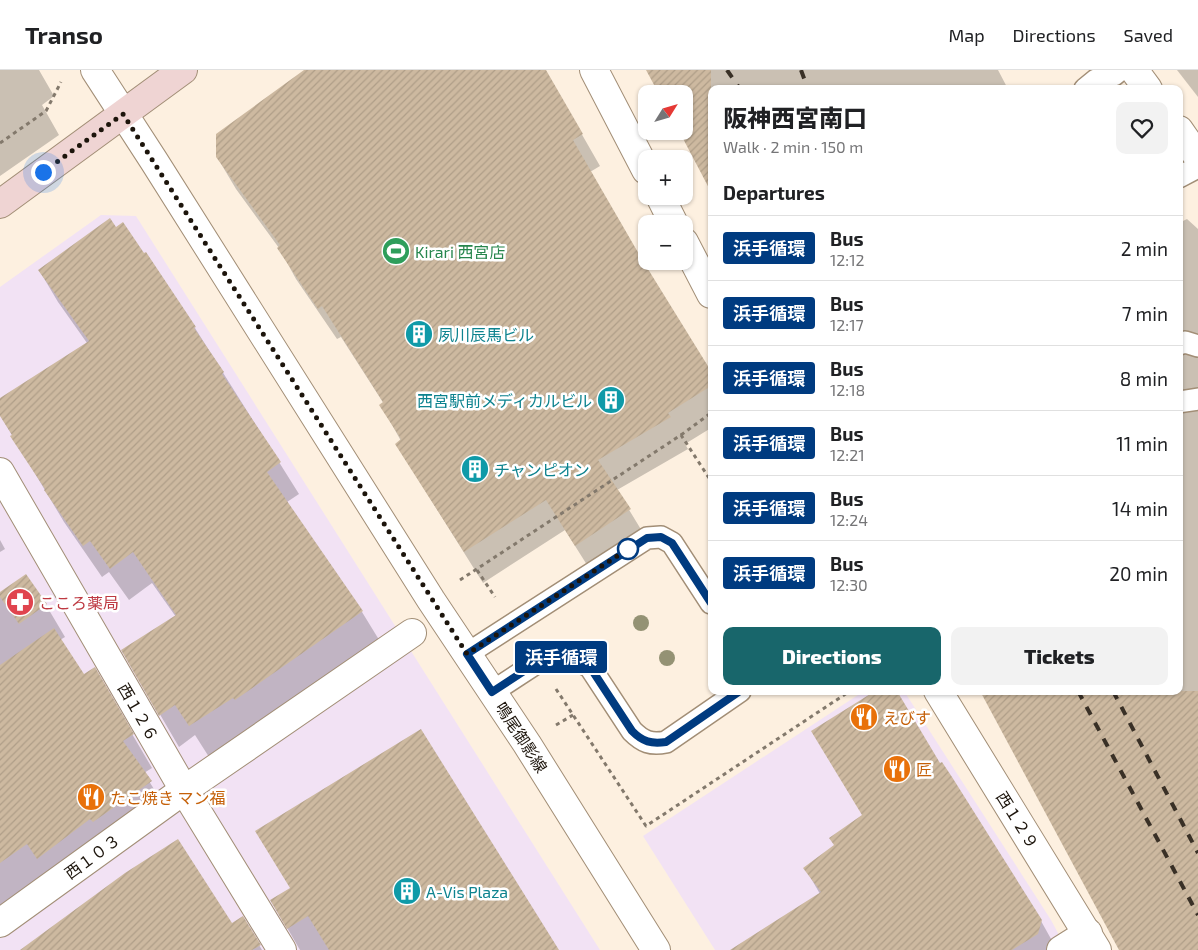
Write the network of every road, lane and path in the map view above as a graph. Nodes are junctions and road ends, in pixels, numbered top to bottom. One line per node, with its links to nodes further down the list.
1 (94, 70): 8 (street, 鳴尾御影線)
2 (183, 70): 8 (main road)
3 (594, 70): 11 (street)
4 (1120, 76): 6 (lane); 7 (street)
5 (61, 82): 10 (path)
6 (1090, 85)
7 (1139, 85)
8 (123, 114): 15 (main road); 31 (street, 鳴尾御影線)
9 (1183, 135): 12 (street)
10 (0, 143)
11 (638, 155)
12 (1198, 156)
13 (1198, 168): 14 (lane)
14 (1183, 175)
15 (0, 204)
16 (693, 259): 17 (street)
17 (708, 288)
18 (1183, 343): 19 (lane)
19 (1198, 346)
20 (1198, 399): 21 (lane)
21 (1183, 401)
22 (708, 415): 23 (path)
23 (681, 435): 25 (path); 26 (path)
24 (0, 472): 37 (street, 西１２６)
25 (708, 476)
26 (477, 570): 27 (path); 28 (path)
27 (454, 585)
28 (495, 597)
29 (708, 598): 31 (lane)
30 (412, 633): 37 (street, 西１０３)
31 (467, 654): 32 (street, 鳴尾御影線)
32 (492, 692): 33 (lane); 41 (street, 鳴尾御影線)
33 (734, 695)
34 (940, 695): 39 (street, 西１２９)
35 (573, 715): 36 (path)
36 (552, 728)
37 (184, 790): 38 (street, 西１０３); 40 (street, 西１２６)
38 (0, 922)
39 (1093, 942): 42 (street)
40 (282, 950)
41 (656, 950)
42 (1061, 950)

